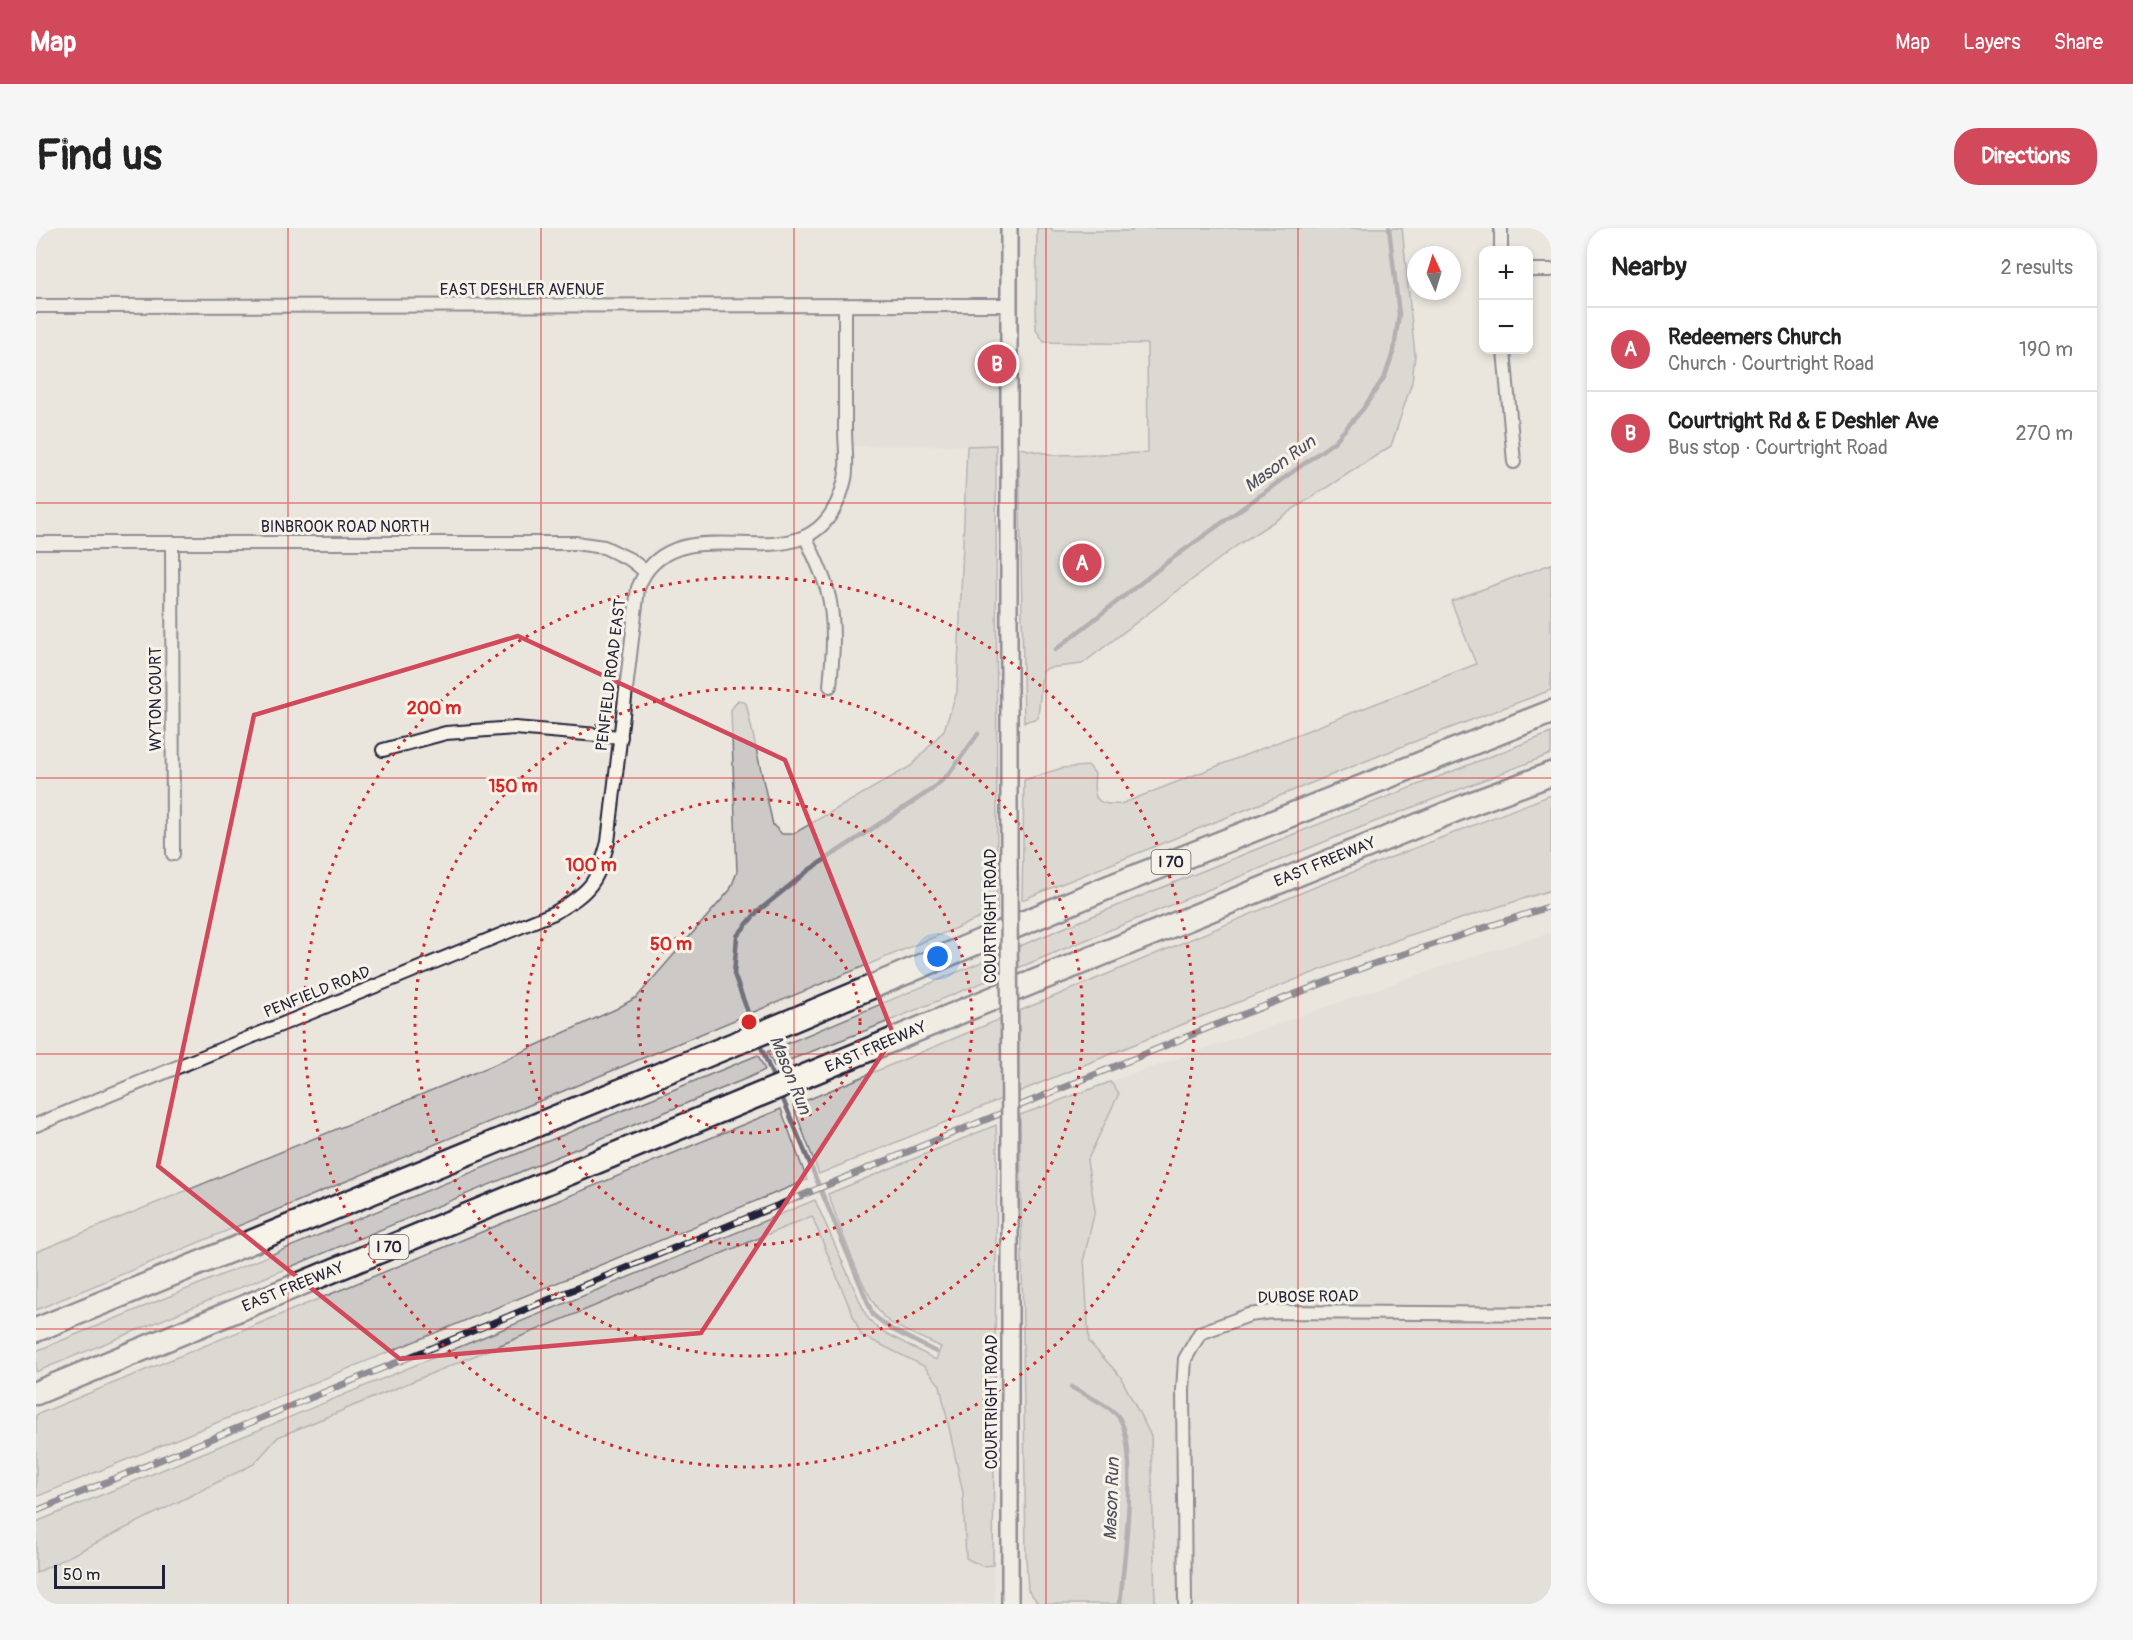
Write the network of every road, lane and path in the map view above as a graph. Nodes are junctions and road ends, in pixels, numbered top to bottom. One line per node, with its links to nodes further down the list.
1 (1009, 228): 6 (street, COURTRIGHT ROAD)
2 (1501, 228): 3 (street)
3 (1501, 246)
4 (1533, 270): 5 (street)
5 (1551, 270)
6 (1009, 304): 8 (street, EAST DESHLER AVENUE); 26 (street, COURTRIGHT ROAD, bridge)
7 (36, 306): 8 (street, EAST DESHLER AVENUE)
8 (845, 306): 11 (street)
9 (1504, 354): 10 (street)
10 (1514, 462)
11 (806, 538): 14 (street); 15 (street)
12 (36, 543): 13 (street, BINBROOK ROAD NORTH)
13 (172, 543): 14 (street, BINBROOK ROAD NORTH); 20 (street, WYTON COURT)
14 (646, 572): 17 (street, PENFIELD ROAD EAST)
15 (830, 686)
16 (1551, 712): 24 (highway, I 70)
17 (621, 737): 18 (street); 21 (street, PENFIELD ROAD EAST)
18 (383, 750)
19 (1551, 774): 25 (highway, EAST FREEWAY / I 70)
20 (173, 854)
21 (600, 872): 22 (street, PENFIELD ROAD)
22 (36, 1125)
23 (1551, 1314): 27 (street, DUBOSE ROAD)
24 (36, 1330)
25 (36, 1393)
26 (1010, 1604)
27 (1185, 1604)

